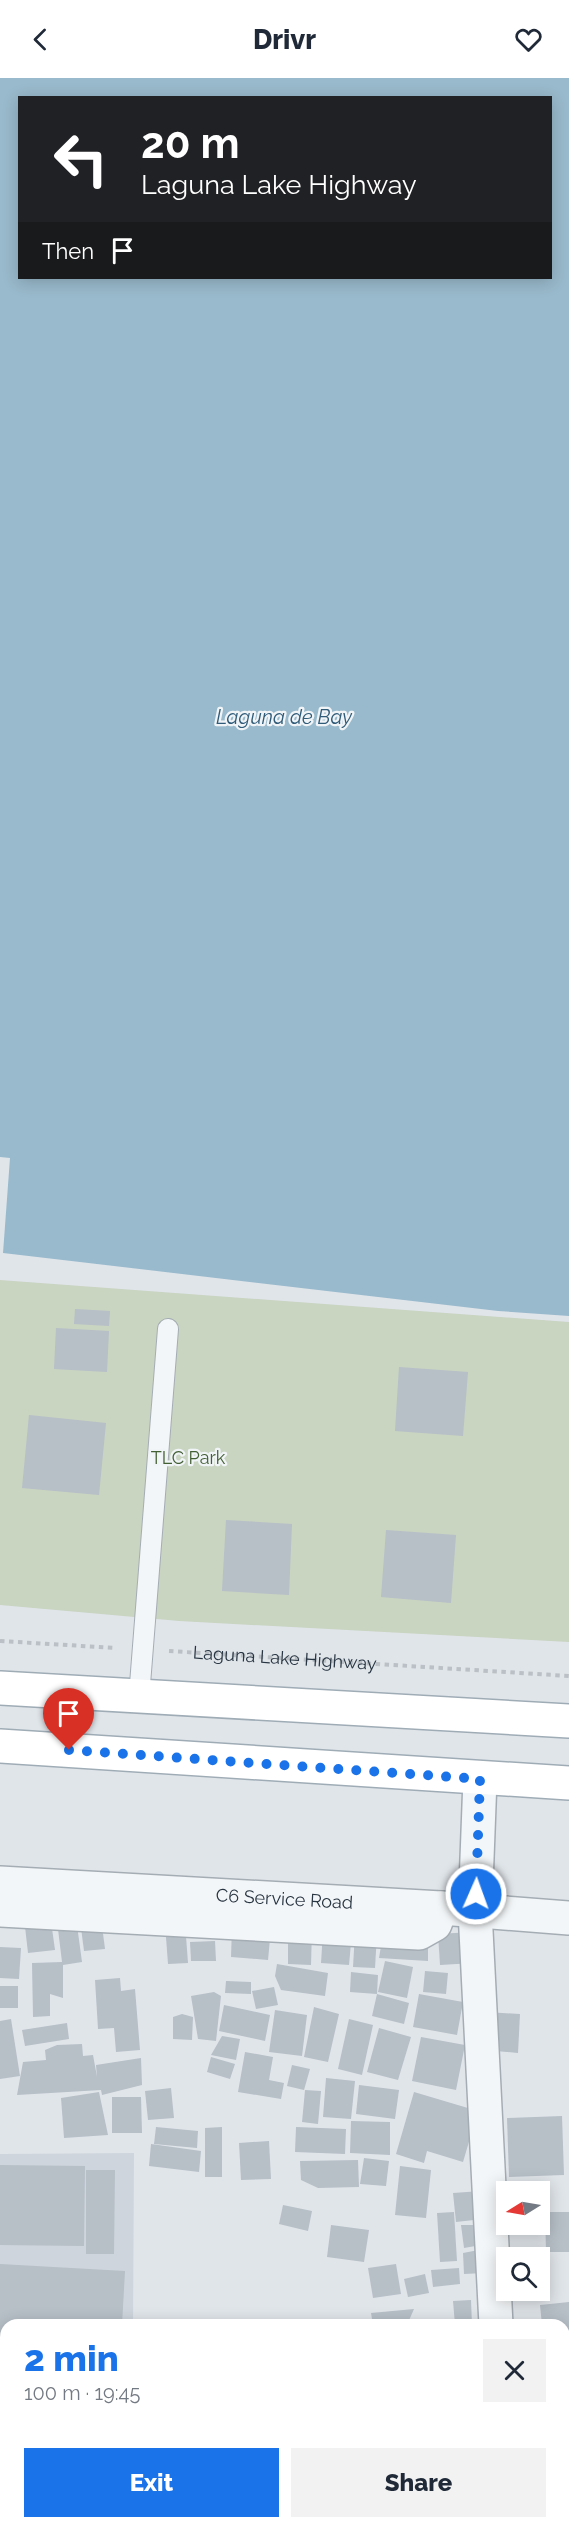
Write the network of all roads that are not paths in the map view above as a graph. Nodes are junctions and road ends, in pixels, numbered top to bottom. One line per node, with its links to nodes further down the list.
1 (168, 1329): 3 (lane)
2 (0, 1688): 3 (main road)
3 (139, 1697): 4 (main road)
4 (569, 1721)
5 (0, 1746): 6 (main road)
6 (480, 1779): 7 (main road); 11 (street)
7 (569, 1783)
8 (0, 1883): 9 (street, C6 Service Road)
9 (441, 1908): 10 (street); 11 (street, C6 Service Road)
10 (0, 1910)
11 (476, 1911): 12 (street, C6 Service Road); 13 (street)
12 (569, 1918)
13 (496, 2319)

